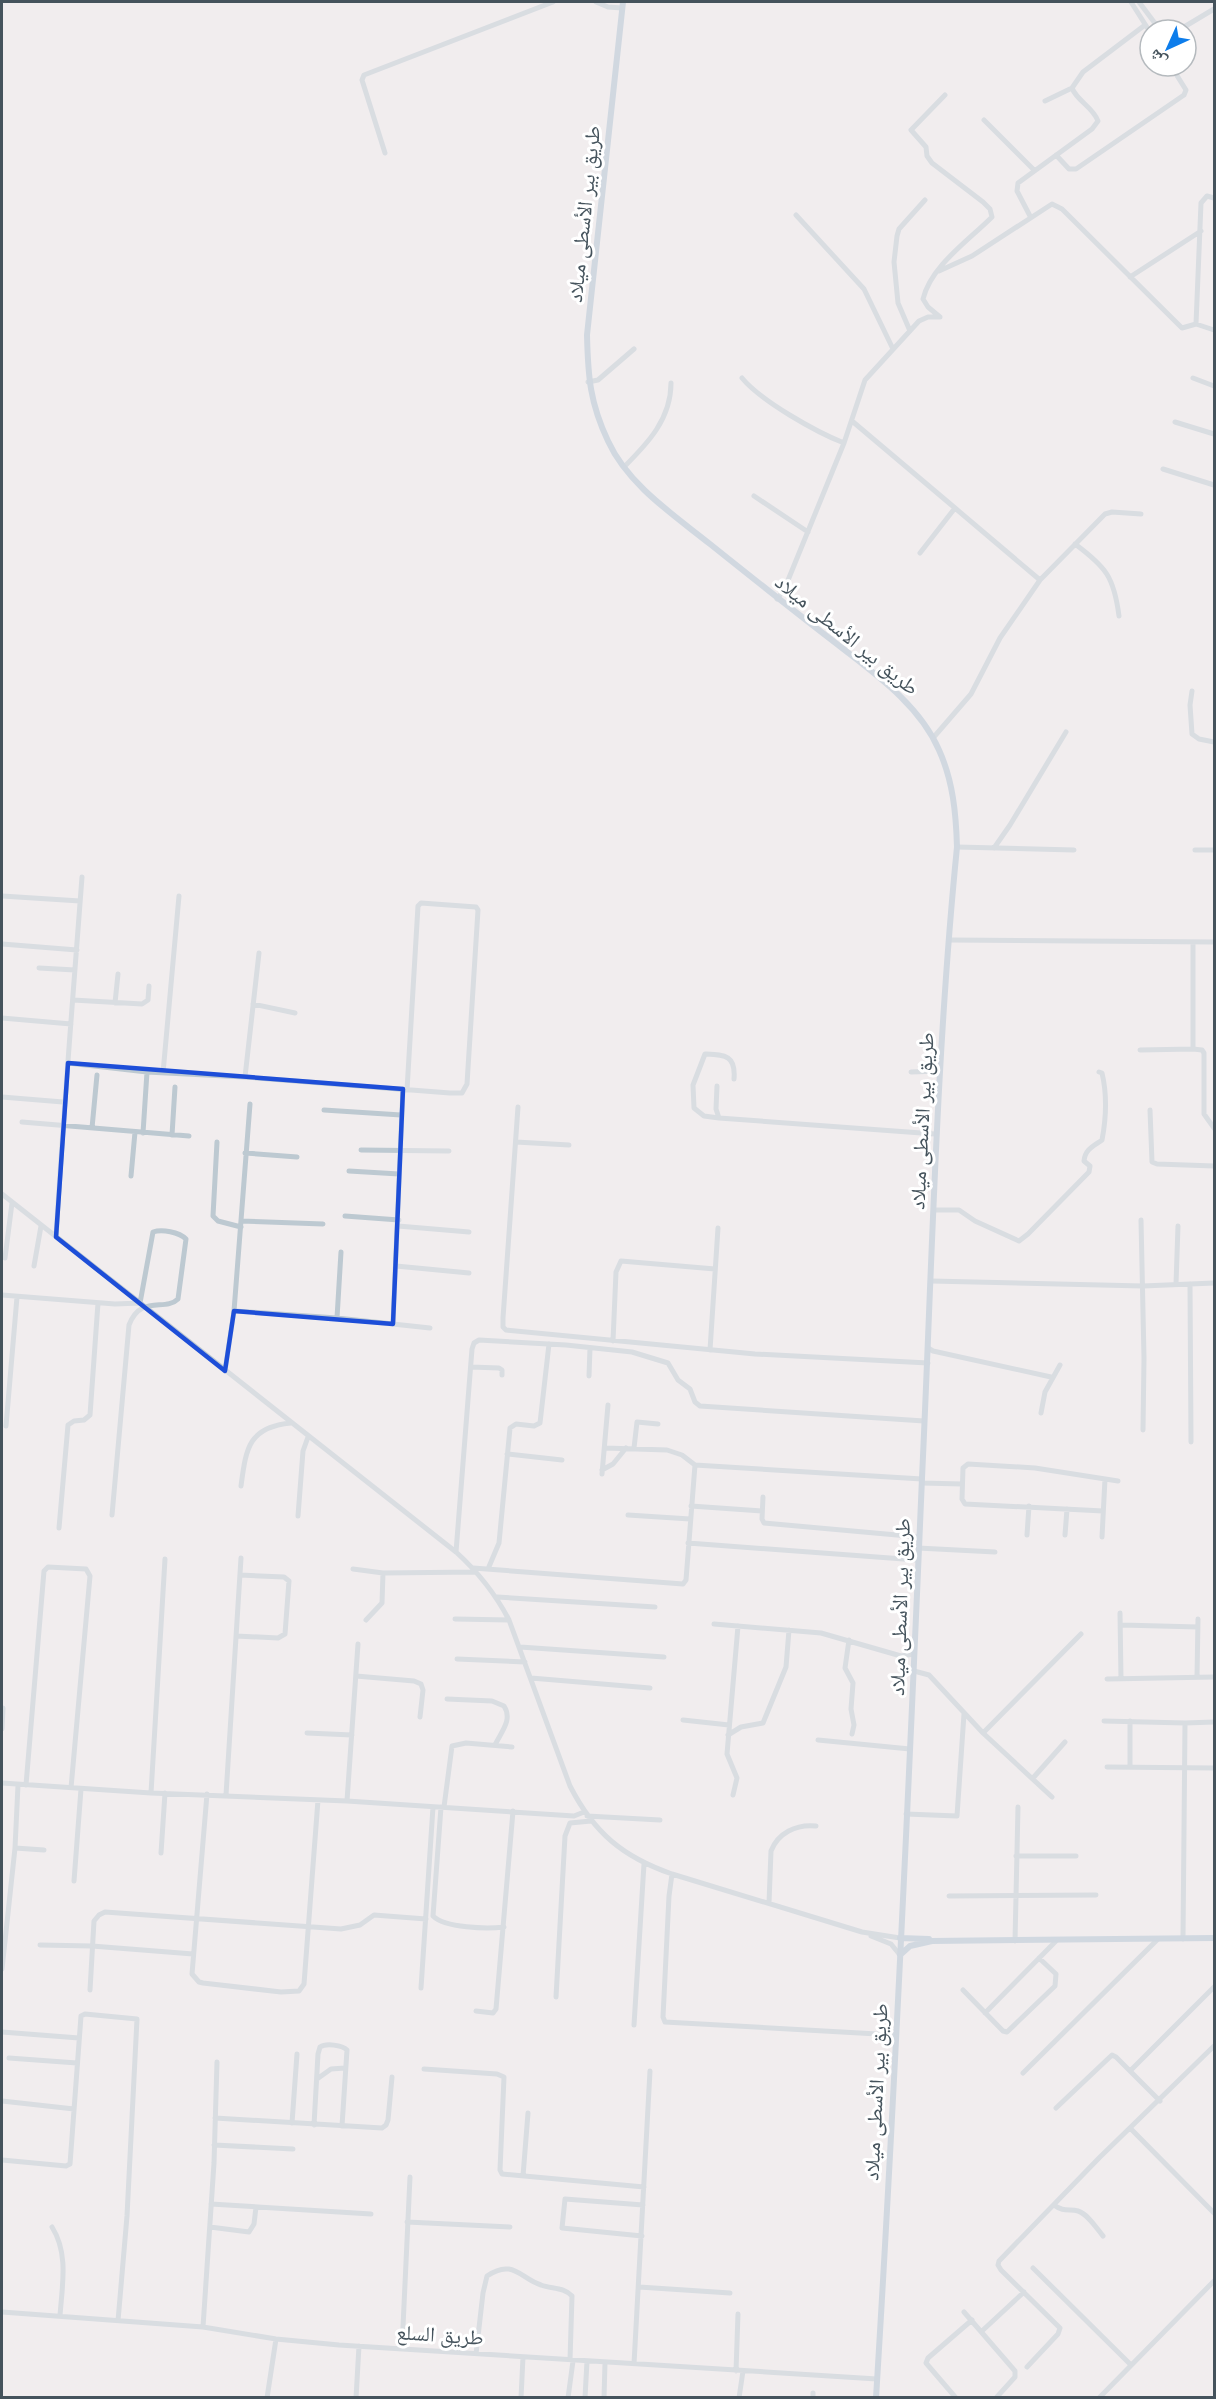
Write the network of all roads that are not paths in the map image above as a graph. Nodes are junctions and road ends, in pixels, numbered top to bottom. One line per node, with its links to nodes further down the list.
1 (553, 2): 16 (street)
2 (596, 2): 5 (street)
3 (1131, 2): 7 (street)
4 (1139, 2): 8 (street)
5 (623, 5): 33 (main road, طريق بير الأسطى ميلاد)
6 (1215, 9): 9 (street)
7 (1141, 18)
8 (1151, 18)
9 (1198, 19)
10 (1138, 30): 12 (street)
11 (1178, 78): 17 (street)
12 (1072, 88): 14 (street); 17 (street)
13 (945, 95): 24 (street)
14 (1045, 100)
15 (984, 120): 18 (street)
16 (385, 153)
17 (1056, 155): 18 (street)
18 (1034, 170): 22 (street)
19 (1215, 198): 23 (street)
20 (925, 200): 28 (street)
21 (796, 215): 30 (street)
22 (1030, 216): 24 (street); 25 (street)
23 (1201, 231): 25 (street); 26 (street)
24 (937, 272): 28 (street)
25 (1130, 278): 26 (street)
26 (1196, 324): 27 (street)
27 (1215, 330)
28 (910, 331): 30 (street)
29 (634, 349): 33 (street)
30 (893, 349): 36 (street)
31 (742, 378): 39 (street)
32 (1193, 378): 35 (street)
33 (588, 382): 40 (main road, طريق بير الأسطى ميلاد)
34 (671, 383): 40 (street)
35 (1215, 386)
36 (852, 421): 39 (street); 44 (street)
37 (1175, 422): 38 (street)
38 (1215, 434)
39 (844, 443): 46 (street)
40 (624, 467): 50 (main road, طريق بير الأسطى ميلاد)
41 (1163, 469): 42 (street)
42 (1215, 485)
43 (754, 496): 46 (street)
44 (955, 508): 48 (street); 49 (street)
45 (1141, 514): 47 (street)
46 (808, 532): 50 (street)
47 (1076, 544): 49 (street); 51 (street)
48 (920, 553)
49 (1040, 580): 54 (street)
50 (777, 599): 54 (main road, طريق بير الأسطى ميلاد)
51 (1119, 616)
52 (1192, 691): 55 (street)
53 (1066, 732): 57 (street)
54 (933, 738): 56 (main road, طريق بير الأسطى ميلاد)
55 (1215, 742)
56 (957, 847): 57 (street); 65 (main road, طريق بير الأسطى ميلاد)
57 (994, 848): 58 (street)
58 (1074, 850)
59 (1195, 850): 60 (street)
60 (1215, 850)
61 (82, 877): 64 (street)
62 (2, 896): 64 (street)
63 (179, 896): 86 (street)
64 (80, 901): 69 (street)
65 (951, 940): 66 (street); 84 (main road, طريق بير الأسطى ميلاد)
66 (1192, 942): 67 (street); 81 (street)
67 (1215, 942)
68 (2, 944): 69 (street)
69 (76, 950): 72 (street)
70 (259, 953): 77 (street)
71 (39, 968): 72 (street)
72 (75, 970): 75 (street)
73 (118, 974): 76 (street)
74 (149, 986): 76 (street)
75 (74, 1000): 76 (street); 80 (street)
76 (115, 1003)
77 (253, 1004): 78 (street); 90 (street)
78 (296, 1013)
79 (2, 1018): 80 (street)
80 (71, 1024): 83 (street)
81 (1193, 1049): 82 (street); 106 (street)
82 (1140, 1050)
83 (68, 1064): 85 (street); 96 (street)
84 (939, 1071): 87 (street); 109 (main road, طريق بير الأسطى ميلاد)
85 (147, 1072): 86 (street); 108 (street)
86 (163, 1072): 90 (street)
87 (911, 1072)
88 (1099, 1072): 126 (street)
89 (97, 1075): 105 (street)
90 (245, 1077): 94 (street)
91 (734, 1079): 102 (street)
92 (717, 1086): 102 (street)
93 (175, 1087): 110 (street)
94 (405, 1089): 94 (street); 101 (street)
95 (2, 1097): 96 (street)
96 (63, 1102): 104 (street)
97 (250, 1104): 118 (street)
98 (518, 1107): 113 (street)
99 (324, 1110): 101 (street)
100 (1150, 1110): 120 (street)
101 (401, 1115): 117 (street)
102 (719, 1118): 109 (street)
103 (22, 1122): 104 (street)
104 (62, 1126): 105 (street); 136 (street)
105 (92, 1128): 107 (street)
106 (1215, 1128)
107 (135, 1132): 108 (street); 123 (street)
108 (143, 1132): 110 (street)
109 (935, 1134): 126 (main road, طريق بير الأسطى ميلاد)
110 (172, 1135): 111 (street)
111 (189, 1136)
112 (217, 1142): 130 (street)
113 (516, 1142): 114 (street); 156 (street)
114 (569, 1144)
115 (361, 1150): 117 (street)
116 (449, 1151): 117 (street)
117 (400, 1152): 122 (street)
118 (245, 1153): 119 (street); 130 (street)
119 (297, 1157)
120 (1215, 1166)
121 (349, 1170): 122 (street)
122 (399, 1174): 129 (street)
123 (131, 1176)
124 (2, 1194): 125 (street)
125 (12, 1203): 132 (street); 138 (street)
126 (935, 1210): 143 (main road, طريق بير الأسطى ميلاد)
127 (345, 1216): 129 (street)
128 (1141, 1220): 147 (street)
129 (398, 1223): 135 (street); 140 (street)
130 (241, 1224): 131 (street); 152 (street)
131 (323, 1224)
132 (41, 1226): 136 (street); 139 (street)
133 (1179, 1226): 145 (street)
134 (718, 1228): 141 (street)
135 (469, 1232)
136 (56, 1237): 151 (street)
137 (341, 1252): 153 (street)
138 (4, 1258)
139 (34, 1266)
140 (396, 1266): 142 (street); 154 (street)
141 (715, 1269): 156 (street); 160 (street)
142 (469, 1273)
143 (930, 1281): 147 (street); 159 (main road, طريق بير الأسطى ميلاد)
144 (1215, 1283): 146 (street)
145 (1176, 1284): 146 (street); 147 (street)
146 (1190, 1284): 176 (street)
147 (1143, 1286): 174 (street)
148 (2, 1295): 149 (street)
149 (17, 1297): 150 (street); 173 (street)
150 (98, 1303): 151 (street); 198 (street)
151 (143, 1305): 151 (street); 164 (street); 194 (street)
152 (234, 1311): 153 (street); 164 (street)
153 (337, 1318): 154 (street)
154 (393, 1324): 155 (street)
155 (430, 1328)
156 (613, 1341): 160 (street)
157 (549, 1344): 158 (street); 163 (street); 180 (street)
158 (590, 1348): 166 (street); 170 (street)
159 (928, 1348): 161 (main road, طريق بير الأسطى ميلاد); 167 (street)
160 (710, 1350): 161 (street)
161 (928, 1363): 170 (main road, طريق بير الأسطى ميلاد)
162 (1060, 1365): 167 (street)
163 (471, 1367): 165 (street); 205 (street)
164 (225, 1371): 171 (street)
165 (502, 1376)
166 (589, 1376)
167 (1051, 1377): 169 (street)
168 (608, 1405): 177 (street)
169 (1041, 1413)
170 (924, 1421): 184 (main road, طريق بير الأسطى ميلاد)
171 (291, 1424): 175 (street); 187 (street)
172 (658, 1424): 179 (street)
173 (6, 1426)
174 (1143, 1430)
175 (308, 1437): 196 (street); 205 (street)
176 (1191, 1442)
177 (605, 1448): 178 (street); 178 (street)
178 (626, 1448): 179 (street)
179 (634, 1448): 182 (street)
180 (507, 1454): 181 (street); 211 (street)
181 (562, 1460)
182 (695, 1465): 184 (street); 189 (street)
183 (1105, 1479): 185 (street); 186 (street); 193 (street)
184 (922, 1481): 186 (street); 201 (main road, طريق بير الأسطى ميلاد)
185 (1118, 1481)
186 (962, 1484): 190 (street)
187 (241, 1486)
188 (763, 1497): 192 (street)
189 (691, 1506): 192 (street); 197 (street)
190 (1029, 1506): 191 (street); 200 (street)
191 (1067, 1509): 193 (street); 199 (street)
192 (762, 1510): 201 (street)
193 (1103, 1511): 202 (street)
194 (112, 1515)
195 (628, 1515): 197 (street)
196 (298, 1516)
197 (690, 1519): 203 (street)
198 (59, 1528)
199 (1065, 1535)
200 (1027, 1536)
201 (919, 1537): 204 (main road, طريق بير الأسطى ميلاد)
202 (1102, 1538)
203 (688, 1543): 209 (street); 211 (street)
204 (918, 1548): 206 (street); 209 (main road, طريق بير الأسطى ميلاد)
205 (456, 1552): 212 (street)
206 (995, 1552)
207 (165, 1558): 275 (street)
208 (241, 1558): 214 (street)
209 (917, 1560): 232 (main road, طريق بير الأسطى ميلاد)
210 (353, 1569): 213 (street)
211 (488, 1569): 212 (street)
212 (474, 1570): 213 (street); 215 (street)
213 (383, 1574): 220 (street)
214 (240, 1575): 228 (street); 228 (street)
215 (497, 1597): 216 (street); 221 (street)
216 (655, 1607)
217 (1120, 1613): 223 (street)
218 (455, 1619): 221 (street)
219 (1198, 1619): 225 (street)
220 (366, 1620)
221 (509, 1620): 231 (street)
222 (714, 1623): 224 (street)
223 (1122, 1625): 225 (street); 242 (street)
224 (738, 1626): 226 (street); 253 (street)
225 (1198, 1627): 238 (street)
226 (789, 1630): 229 (street); 259 (street)
227 (1081, 1634): 256 (street)
228 (236, 1636): 279 (street)
229 (849, 1640): 232 (street); 257 (street)
230 (358, 1644): 237 (street)
231 (520, 1647): 233 (street); 235 (street)
232 (914, 1654): 236 (main road, طريق بير الأسطى ميلاد)
233 (664, 1658)
234 (457, 1659): 235 (street)
235 (525, 1662): 240 (street)
236 (914, 1671): 246 (street); 264 (main road, طريق بير الأسطى ميلاد)
237 (356, 1676): 247 (street); 258 (street)
238 (1197, 1677): 239 (street); 242 (street)
239 (1215, 1677)
240 (531, 1678): 243 (street); 288 (street)
241 (1107, 1679): 242 (street)
242 (1121, 1679)
243 (650, 1688)
244 (447, 1699): 262 (street)
245 (3, 1708): 254 (street)
246 (964, 1714): 256 (street); 287 (street)
247 (420, 1717)
248 (683, 1720): 253 (street)
249 (1104, 1721): 250 (street)
250 (1130, 1721): 252 (street); 265 (street)
251 (1215, 1722): 252 (street)
252 (1185, 1723): 267 (street)
253 (729, 1725): 259 (street)
254 (2, 1729)
255 (307, 1733): 258 (street)
256 (983, 1733): 269 (street)
257 (852, 1734)
258 (352, 1735): 282 (street)
259 (728, 1736): 278 (street)
260 (818, 1740): 264 (street)
261 (1065, 1742): 269 (street)
262 (495, 1745): 263 (street); 284 (street)
263 (512, 1747)
264 (910, 1749): 287 (main road, طريق بير الأسطى ميلاد)
265 (1130, 1766): 266 (street); 267 (street)
266 (1107, 1767)
267 (1184, 1768): 268 (street); 310 (street)
268 (1215, 1768)
269 (1033, 1778): 280 (street)
270 (2, 1784): 271 (street)
271 (18, 1785): 272 (street); 291 (street)
272 (26, 1785): 273 (street); 273 (street)
273 (71, 1788): 274 (street)
274 (81, 1789): 275 (street); 298 (street)
275 (150, 1793): 276 (street)
276 (165, 1793): 277 (street); 293 (street)
277 (207, 1794): 279 (street); 303 (street)
278 (733, 1794)
279 (226, 1795): 281 (street)
280 (1052, 1797)
281 (318, 1800): 282 (street); 305 (street)
282 (347, 1801): 283 (street)
283 (433, 1807): 284 (street); 304 (street)
284 (443, 1807): 286 (street); 306 (street)
285 (1018, 1807): 294 (street)
286 (513, 1811): 288 (street); 306 (street)
287 (906, 1814): 308 (main road, طريق بير الأسطى ميلاد)
288 (587, 1816): 289 (street); 296 (street); 325 (street)
289 (660, 1820)
290 (816, 1826): 302 (street)
291 (15, 1848): 292 (street); 320 (street)
292 (44, 1850)
293 (161, 1853)
294 (1016, 1856): 295 (street); 301 (street)
295 (1076, 1856)
296 (644, 1864): 297 (street); 328 (street)
297 (672, 1874): 302 (street); 330 (street)
298 (74, 1881)
299 (1096, 1895): 301 (street)
300 (949, 1896): 301 (street)
301 (1014, 1896): 313 (street)
302 (769, 1903): 307 (street)
303 (196, 1917): 305 (street); 316 (street); 317 (street)
304 (426, 1919): 305 (street); 322 (street)
305 (309, 1926): 317 (street)
306 (504, 1927): 326 (street)
307 (862, 1932): 308 (street); 318 (street)
308 (900, 1938): 312 (main road); 318 (main road, طريق بير الأسطى ميلاد)
309 (1215, 1938): 310 (main road)
310 (1183, 1939): 311 (main road)
311 (1158, 1940): 314 (main road); 341 (street)
312 (932, 1941): 313 (main road); 318 (main road)
313 (1014, 1941): 314 (main road)
314 (1056, 1941): 319 (street)
315 (40, 1945): 316 (street)
316 (92, 1946): 317 (street); 323 (street)
317 (193, 1954)
318 (900, 1955): 330 (main road, طريق بير الأسطى ميلاد)
319 (1039, 1958): 327 (street); 327 (street)
320 (2, 1969)
321 (1215, 1987): 340 (street)
322 (421, 1988)
323 (90, 1990)
324 (963, 1990): 327 (street)
325 (556, 1996)
326 (477, 2011)
327 (985, 2013)
328 (634, 2025)
329 (2, 2032): 331 (street)
330 (895, 2035): 397 (main road, طريق بير الأسطى ميلاد)
331 (79, 2038): 336 (street); 382 (street)
332 (1215, 2046): 345 (street)
333 (297, 2054): 350 (street)
334 (9, 2058): 336 (street)
335 (217, 2062): 349 (street)
336 (77, 2063): 347 (street)
337 (345, 2068): 343 (street); 343 (street); 352 (street)
338 (424, 2069): 358 (street)
339 (650, 2071): 359 (street)
340 (1130, 2071): 345 (street); 346 (street)
341 (1023, 2073)
342 (392, 2077): 352 (street)
343 (317, 2079): 351 (street)
344 (2, 2101): 347 (street)
345 (1160, 2101): 353 (street)
346 (1056, 2108)
347 (74, 2109): 356 (street)
348 (528, 2113): 358 (street)
349 (215, 2118): 350 (street); 354 (street)
350 (292, 2123): 351 (street)
351 (314, 2125): 352 (street)
352 (342, 2126)
353 (1131, 2129): 362 (street); 364 (street)
354 (214, 2145): 355 (street); 360 (street)
355 (293, 2149)
356 (2, 2160)
357 (410, 2176): 366 (street)
358 (524, 2176): 359 (street)
359 (644, 2187): 361 (street)
360 (211, 2204): 363 (street); 367 (street)
361 (643, 2205): 370 (street); 370 (street)
362 (1054, 2205): 371 (street); 375 (street)
363 (256, 2207): 365 (street); 367 (street)
364 (1215, 2213)
365 (371, 2214)
366 (407, 2222): 369 (street); 387 (street)
367 (210, 2226): 383 (street)
368 (52, 2227): 380 (street)
369 (510, 2227)
370 (642, 2236): 374 (street)
371 (1103, 2236)
372 (1033, 2268): 394 (street)
373 (1215, 2281): 394 (street)
374 (639, 2287): 376 (street); 393 (street)
375 (1024, 2292): 384 (street); 395 (street)
376 (730, 2293)
377 (2, 2312): 380 (street, طريق السلع)
378 (964, 2312): 381 (street)
379 (738, 2314): 396 (street)
380 (60, 2316): 382 (street, طريق السلع)
381 (972, 2320): 384 (street); 406 (street)
382 (118, 2321): 383 (street, طريق السلع)
383 (203, 2327): 385 (street, طريق السلع)
384 (982, 2331): 407 (street)
385 (276, 2339): 386 (street, طريق السلع); 398 (street)
386 (359, 2346): 387 (street, طريق السلع); 399 (street)
387 (402, 2348): 388 (street, طريق السلع)
388 (476, 2354): 389 (street, طريق السلع); 390 (street)
389 (523, 2357): 390 (street, طريق السلع); 400 (street)
390 (571, 2360): 391 (street, طريق السلع); 401 (street)
391 (587, 2361): 392 (street, طريق السلع); 402 (street)
392 (605, 2363): 393 (street, طريق السلع); 403 (street)
393 (634, 2364): 396 (street, طريق السلع)
394 (1130, 2364): 408 (street)
395 (1027, 2367)
396 (740, 2371): 397 (street, طريق السلع); 404 (street)
397 (877, 2379): 405 (main road, طريق بير الأسطى ميلاد)
398 (267, 2397)
399 (356, 2397)
400 (521, 2397)
401 (568, 2397)
402 (585, 2397)
403 (604, 2397)
404 (739, 2397)
405 (876, 2397)
406 (956, 2397)
407 (996, 2397)
408 (1101, 2397)

